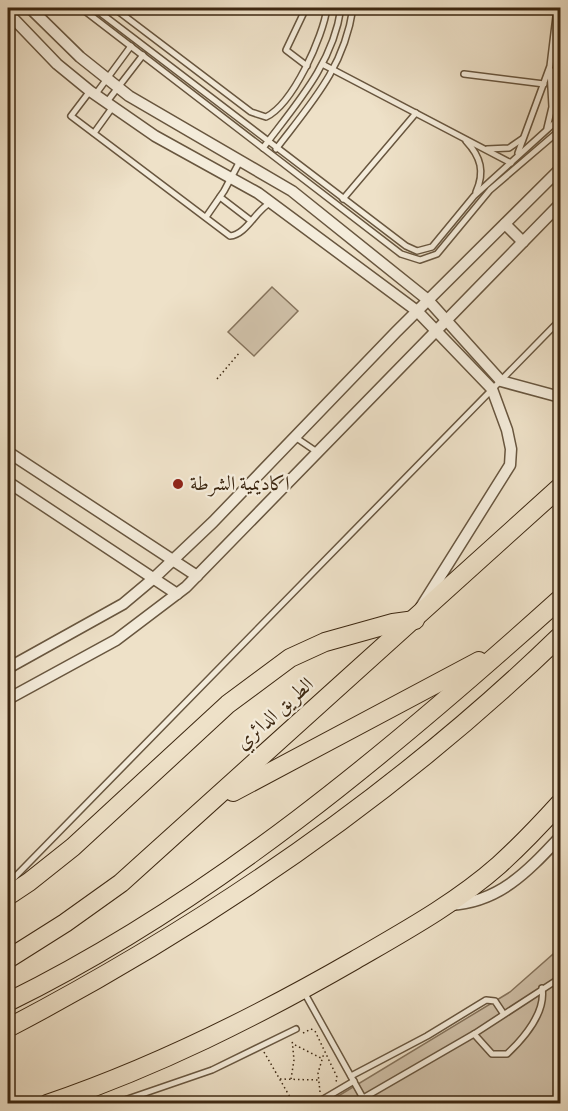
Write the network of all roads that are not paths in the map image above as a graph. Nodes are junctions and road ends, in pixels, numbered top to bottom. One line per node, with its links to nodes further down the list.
1 (30, 8): 24 (street)
2 (81, 8): 15 (lane)
3 (94, 8): 13 (lane)
4 (114, 8): 12 (lane)
5 (306, 8): 20 (lane)
6 (314, 8): 10 (lane)
7 (340, 8): 19 (lane)
8 (353, 8): 22 (lane)
9 (556, 8): 21 (lane)
10 (326, 9): 20 (lane)
11 (8, 13): 28 (street)
12 (139, 27): 13 (lane); 14 (lane)
13 (132, 37): 15 (lane); 16 (lane)
14 (161, 43): 16 (lane); 20 (lane)
15 (129, 45): 17 (lane); 24 (lane)
16 (154, 53): 18 (lane); 37 (lane)
17 (143, 55): 18 (lane); 27 (lane)
18 (149, 60): 38 (lane)
19 (324, 65): 22 (lane); 37 (lane)
20 (307, 66)
21 (550, 66): 25 (lane); 26 (lane); 32 (lane)
22 (334, 70): 30 (lane); 39 (lane)
23 (464, 74): 26 (lane)
24 (107, 79): 27 (street); 28 (lane)
25 (561, 81)
26 (544, 84): 35 (lane)
27 (118, 87): 29 (lane); 43 (street)
28 (92, 93): 29 (street); 34 (lane)
29 (109, 105): 34 (lane); 47 (street)
30 (416, 113): 36 (lane); 50 (lane)
31 (561, 118): 32 (lane)
32 (546, 129): 41 (lane)
33 (561, 130): 45 (lane)
34 (94, 133): 54 (lane)
35 (525, 135): 40 (lane); 41 (lane)
36 (464, 138): 40 (lane); 48 (lane)
37 (268, 141): 38 (lane); 39 (lane)
38 (263, 148): 42 (lane)
39 (277, 148): 42 (lane); 50 (lane)
40 (483, 148): 44 (lane)
41 (518, 154): 44 (lane)
42 (272, 155): 53 (lane)
43 (241, 160): 47 (lane); 58 (street)
44 (509, 162): 45 (lane); 48 (lane)
45 (516, 166): 53 (lane)
46 (561, 169): 56 (street)
47 (230, 177): 49 (lane); 51 (street)
48 (474, 196): 50 (lane)
49 (220, 197): 54 (lane); 55 (lane)
50 (344, 199): 53 (lane)
51 (272, 202): 55 (lane); 59 (street)
52 (561, 204): 57 (street)
53 (338, 205)
54 (206, 217): 55 (lane)
55 (250, 220)
56 (505, 224): 57 (street); 58 (street)
57 (523, 242): 61 (street)
58 (428, 300): 59 (street); 61 (street)
59 (417, 311): 62 (street); 66 (street)
60 (561, 320): 63 (lane)
61 (445, 321): 62 (street); 63 (street)
62 (435, 331): 64 (street); 68 (street)
63 (501, 381): 64 (lane); 65 (street)
64 (492, 389): 76 (street); 84 (lane)
65 (561, 397)
66 (295, 437): 68 (lane); 71 (street)
67 (8, 452): 71 (street)
68 (316, 452): 72 (street)
69 (8, 482): 73 (street)
70 (561, 487): 76 (highway, الطريق الدائري)
71 (174, 560): 72 (street); 73 (street)
72 (197, 576): 74 (street)
73 (154, 578): 74 (street); 79 (street)
74 (177, 594): 80 (street)
75 (561, 599): 78 (highway)
76 (416, 619): 81 (highway, الطريق الدائري); 85 (highway)
77 (561, 636): 93 (highway)
78 (514, 641): 81 (highway); 91 (highway)
79 (8, 668)
80 (8, 699)
81 (209, 803): 87 (highway, الطريق الدائري)
82 (561, 803): 86 (highway)
83 (561, 837): 86 (street)
84 (8, 884)
85 (8, 896)
86 (447, 905): 90 (highway)
87 (8, 959)
88 (561, 978): 89 (lane)
89 (542, 988): 92 (lane); 95 (lane)
90 (303, 990): 96 (lane); 99 (highway)
91 (8, 1002)
92 (503, 1013): 95 (lane); 96 (lane)
93 (8, 1028)
94 (296, 1029): 98 (lane)
95 (474, 1034): 97 (lane)
96 (353, 1079): 97 (lane); 101 (lane)
97 (363, 1098): 102 (lane)
98 (129, 1101): 100 (lane)
99 (47, 1104)
100 (113, 1104)
101 (315, 1104)
102 (354, 1104)

